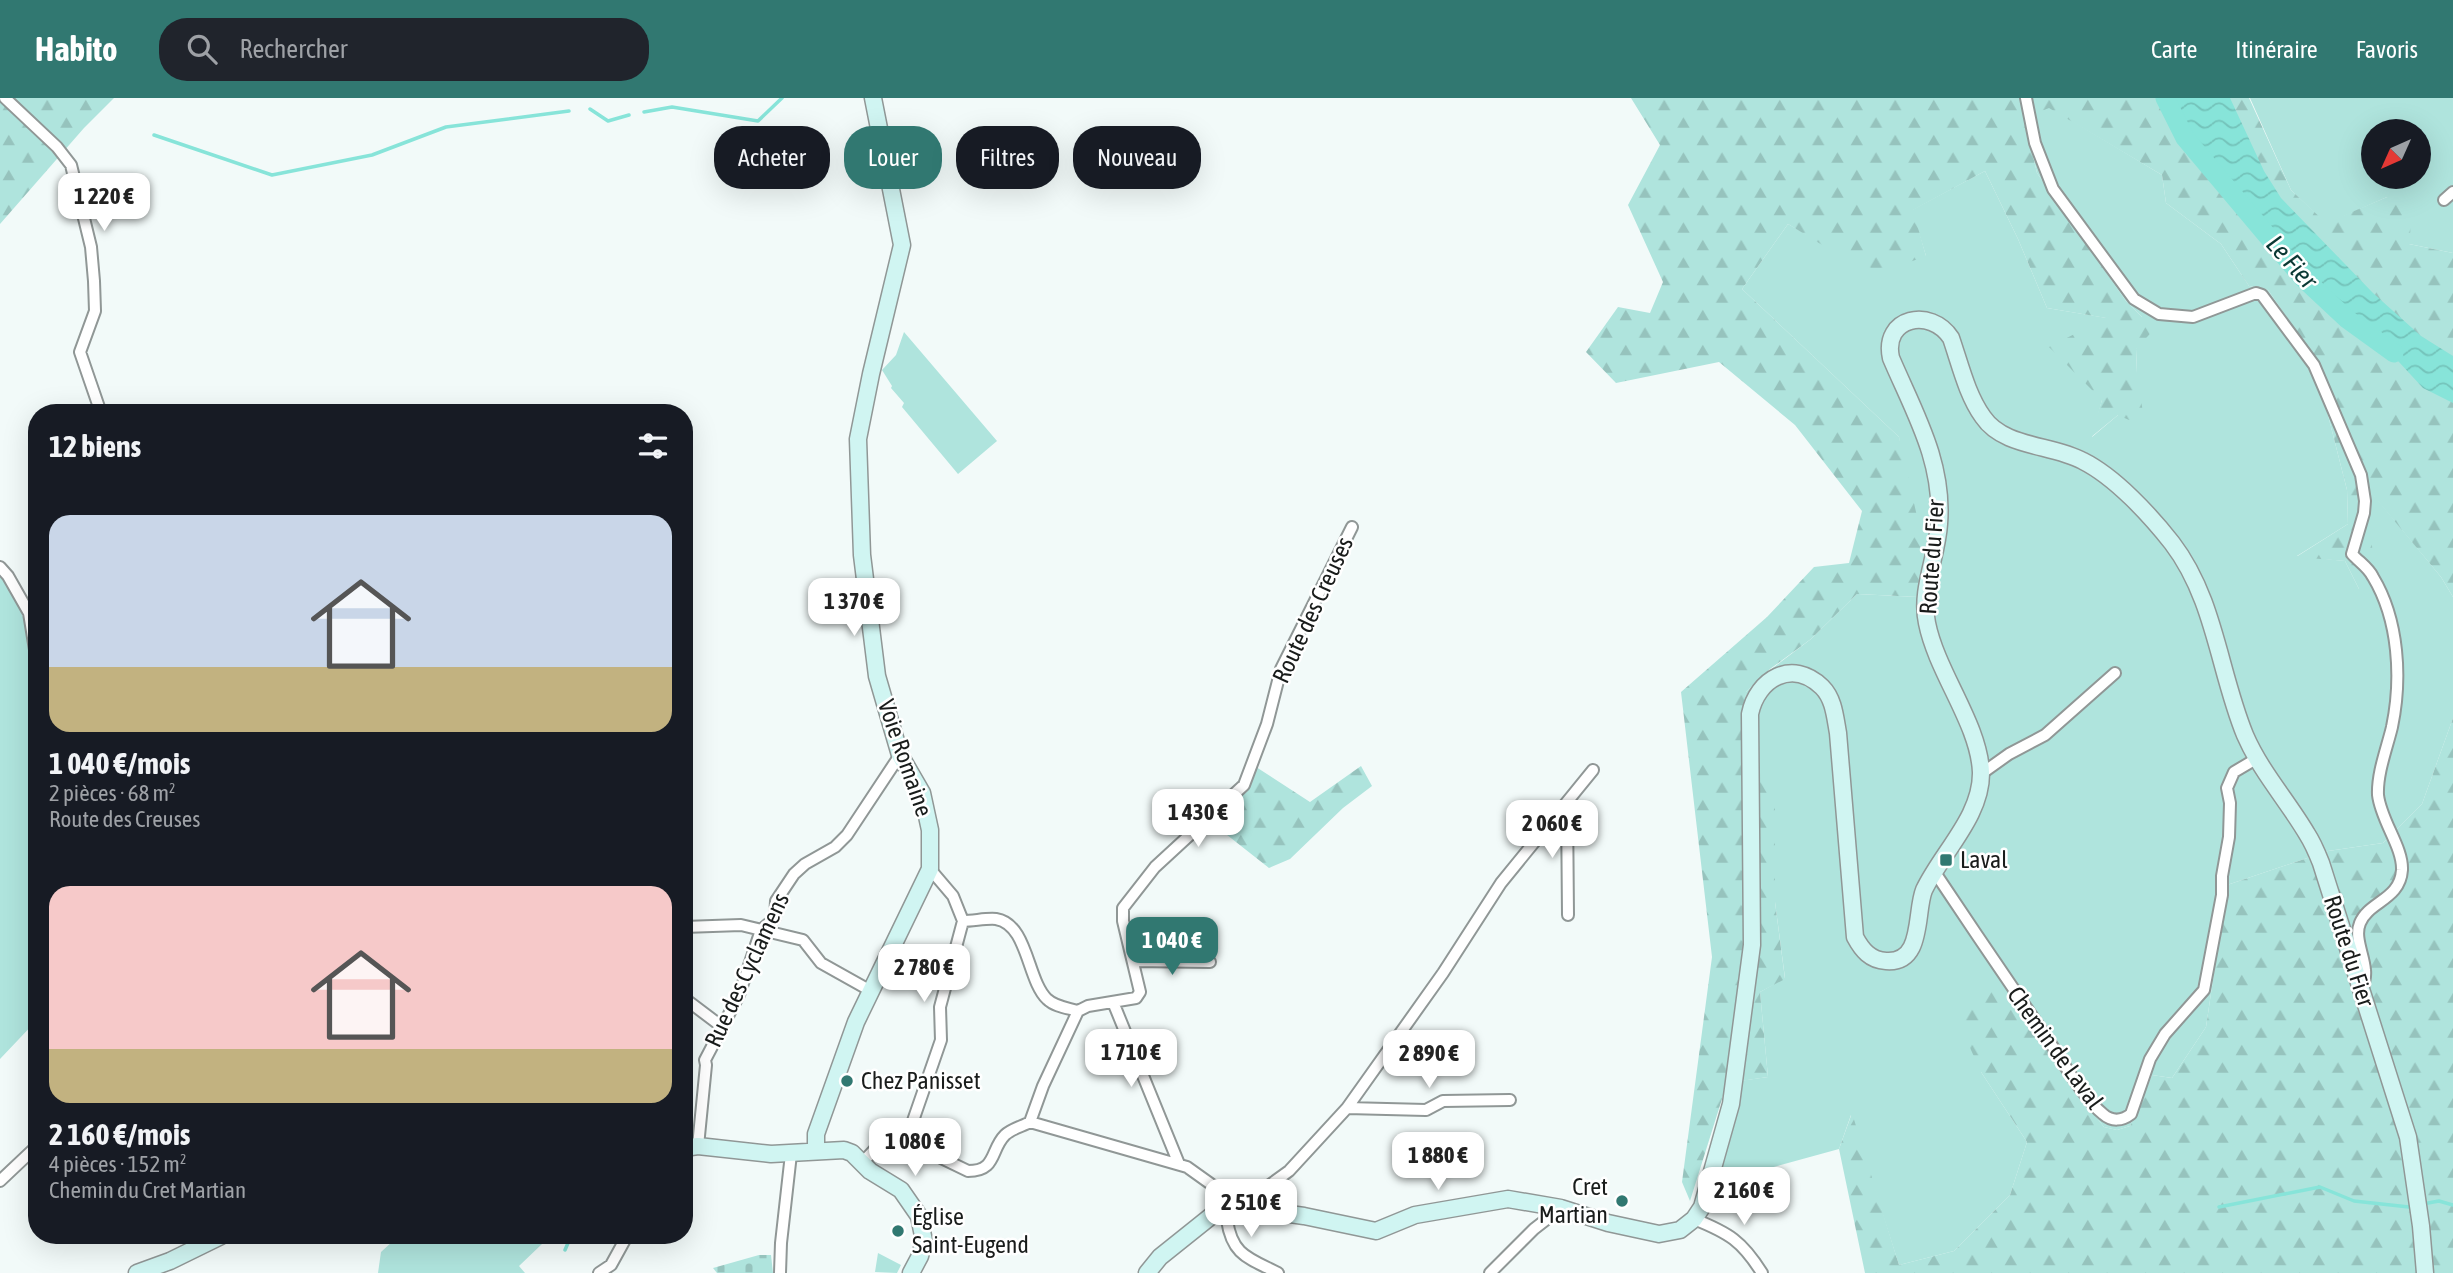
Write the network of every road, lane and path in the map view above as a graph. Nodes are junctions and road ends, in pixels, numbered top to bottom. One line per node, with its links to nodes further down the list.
1 (5, 98): 4 (street)
2 (873, 98): 9 (main road, Voie Romaine)
3 (2025, 98): 23 (street)
4 (98, 404)
5 (1352, 527): 20 (street, Route des Creuses)
6 (0, 567): 7 (street)
7 (28, 611)
8 (2115, 673): 12 (street)
9 (900, 755): 14 (main road, Voie Romaine); 19 (street, Rue des Cyclamens)
10 (2256, 759): 12 (main road, Route du Fier); 15 (street, Chemin de Laval); 23 (main road, Route du Fier)
11 (1593, 770): 13 (street)
12 (1981, 774): 15 (main road, Route du Fier)
13 (1567, 804): 16 (street); 29 (street)
14 (930, 869): 17 (street); 22 (main road, Voie Romaine)
15 (1934, 871): 42 (main road, Route du Fier)
16 (1568, 915)
17 (963, 921): 26 (street); 32 (street)
18 (693, 923): 19 (street)
19 (761, 930): 22 (street); 27 (street, Rue des Cyclamens)
20 (1134, 961): 21 (street); 24 (street, Route des Creuses)
21 (1210, 962)
22 (871, 991): 34 (main road, Voie Romaine)
23 (2362, 992): 53 (main road, Route du Fier)
24 (1113, 1002): 26 (street, Route des Creuses); 38 (street)
25 (693, 1005): 27 (street)
26 (1078, 1011): 30 (street)
27 (721, 1026): 31 (street, Rue des Cyclamens)
28 (1510, 1100): 29 (street)
29 (1347, 1108): 40 (street)
30 (1030, 1122): 32 (street); 38 (street)
31 (693, 1132)
32 (906, 1141): 37 (street)
33 (693, 1147): 35 (main road)
34 (816, 1151): 35 (main road); 37 (main road)
35 (791, 1154): 47 (street)
36 (28, 1155): 39 (street)
37 (862, 1163): 48 (main road)
38 (1179, 1164): 40 (street)
39 (0, 1181)
40 (1225, 1205): 41 (main road); 49 (main road); 50 (street)
41 (1560, 1208): 42 (main road); 51 (street)
42 (1694, 1219): 52 (street)
43 (205, 1244): 45 (main road)
44 (623, 1244): 46 (street)
45 (137, 1273)
46 (598, 1273)
47 (780, 1273)
48 (911, 1273)
49 (1147, 1273)
50 (1278, 1273)
51 (1490, 1273)
52 (1762, 1273)
53 (2425, 1273)

